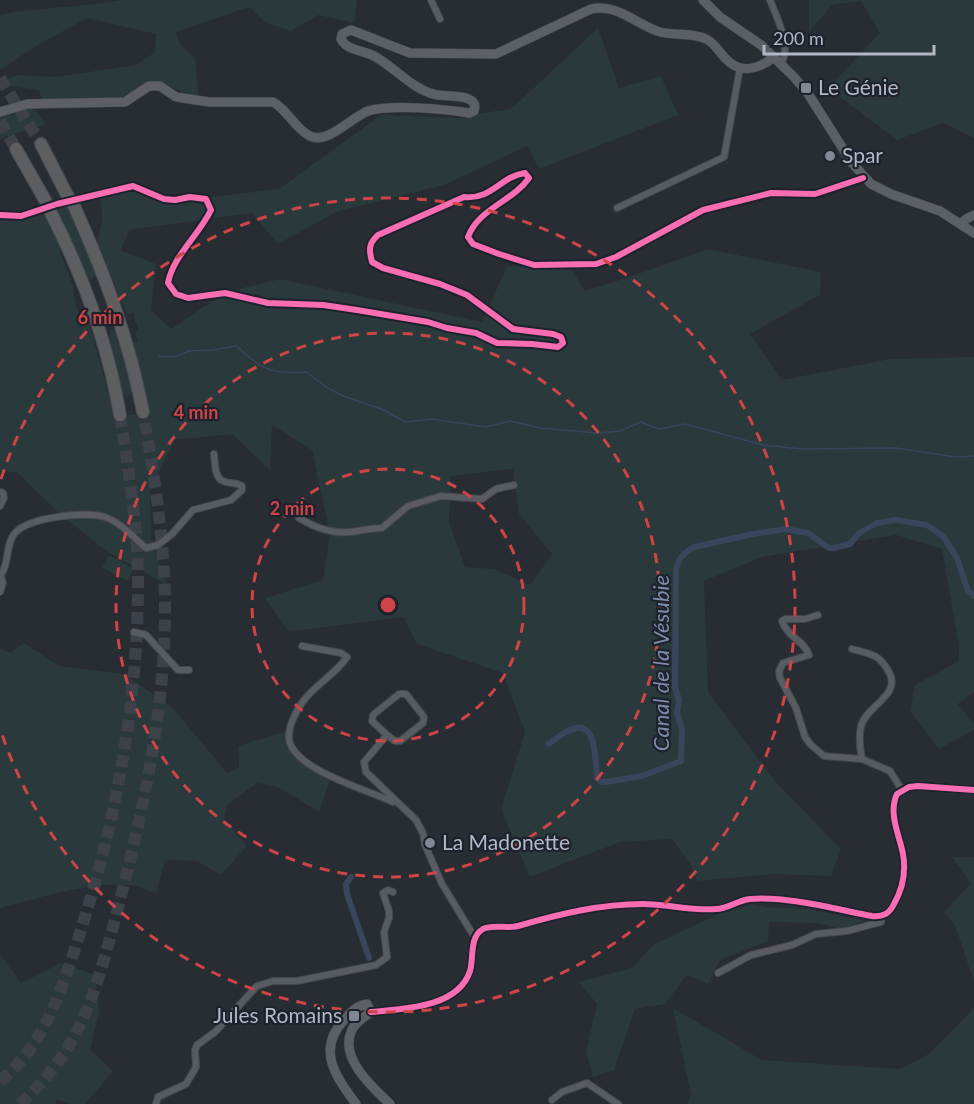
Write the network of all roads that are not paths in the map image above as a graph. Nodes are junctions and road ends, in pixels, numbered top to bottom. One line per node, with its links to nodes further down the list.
1 (431, 0): 4 (street)
2 (704, 0): 5 (street)
3 (770, 0): 5 (street)
4 (440, 19)
5 (778, 60): 6 (street); 10 (street)
6 (740, 68): 7 (street); 11 (street)
7 (0, 112)
8 (40, 144): 16 (highway, bridge)
9 (16, 149): 17 (highway, bridge)
10 (863, 178): 12 (street); 14 (street)
11 (617, 208)
12 (0, 215)
13 (974, 215): 14 (street)
14 (962, 224): 15 (street)
15 (974, 233)
16 (143, 412)
17 (120, 415)
18 (214, 454): 23 (street)
19 (514, 485): 22 (street)
20 (0, 492): 21 (street)
21 (0, 506)
22 (299, 518)
23 (1, 576): 24 (street)
24 (0, 592)
25 (818, 615): 31 (street)
26 (134, 632): 29 (street)
27 (302, 646): 34 (street)
28 (852, 649): 31 (street)
29 (189, 670)
30 (387, 735): 30 (street); 34 (street)
31 (862, 759): 32 (street)
32 (902, 790): 33 (street); 36 (street)
33 (974, 790)
34 (400, 805): 37 (street)
35 (393, 892): 41 (street)
36 (882, 916): 37 (street); 38 (street)
37 (475, 938): 39 (street)
38 (718, 973)
39 (371, 1012): 42 (street); 43 (street)
40 (552, 1100): 44 (street)
41 (156, 1104)
42 (356, 1104)
43 (390, 1104)
44 (618, 1104)

